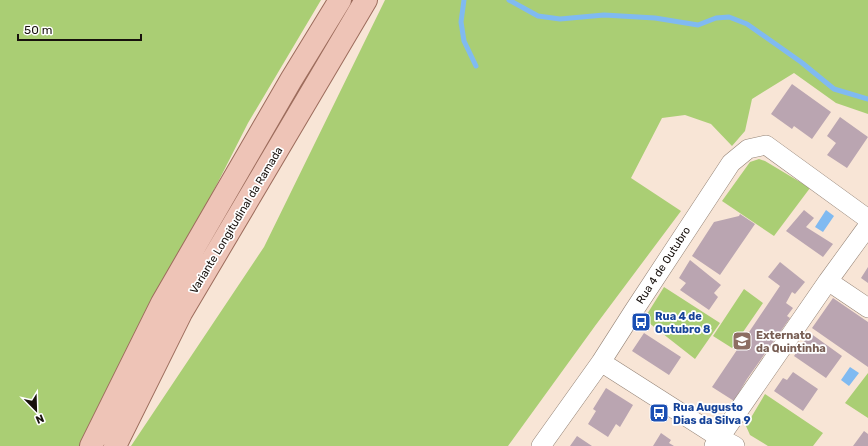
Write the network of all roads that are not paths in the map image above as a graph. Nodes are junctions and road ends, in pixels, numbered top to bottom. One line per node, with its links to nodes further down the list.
1 (340, 0): 9 (main road, Variante Longitudinal da Ramada)
2 (366, 0): 10 (main road, Variante Longitudinal da Ramada)
3 (868, 219): 7 (street, Rua 4 de Outubro)
4 (868, 226): 5 (street)
5 (828, 281): 6 (street); 8 (street)
6 (868, 308)
7 (601, 362): 8 (street); 11 (street, Rua 4 de Outubro)
8 (723, 443)
9 (91, 446)
10 (115, 446)
11 (541, 446)

